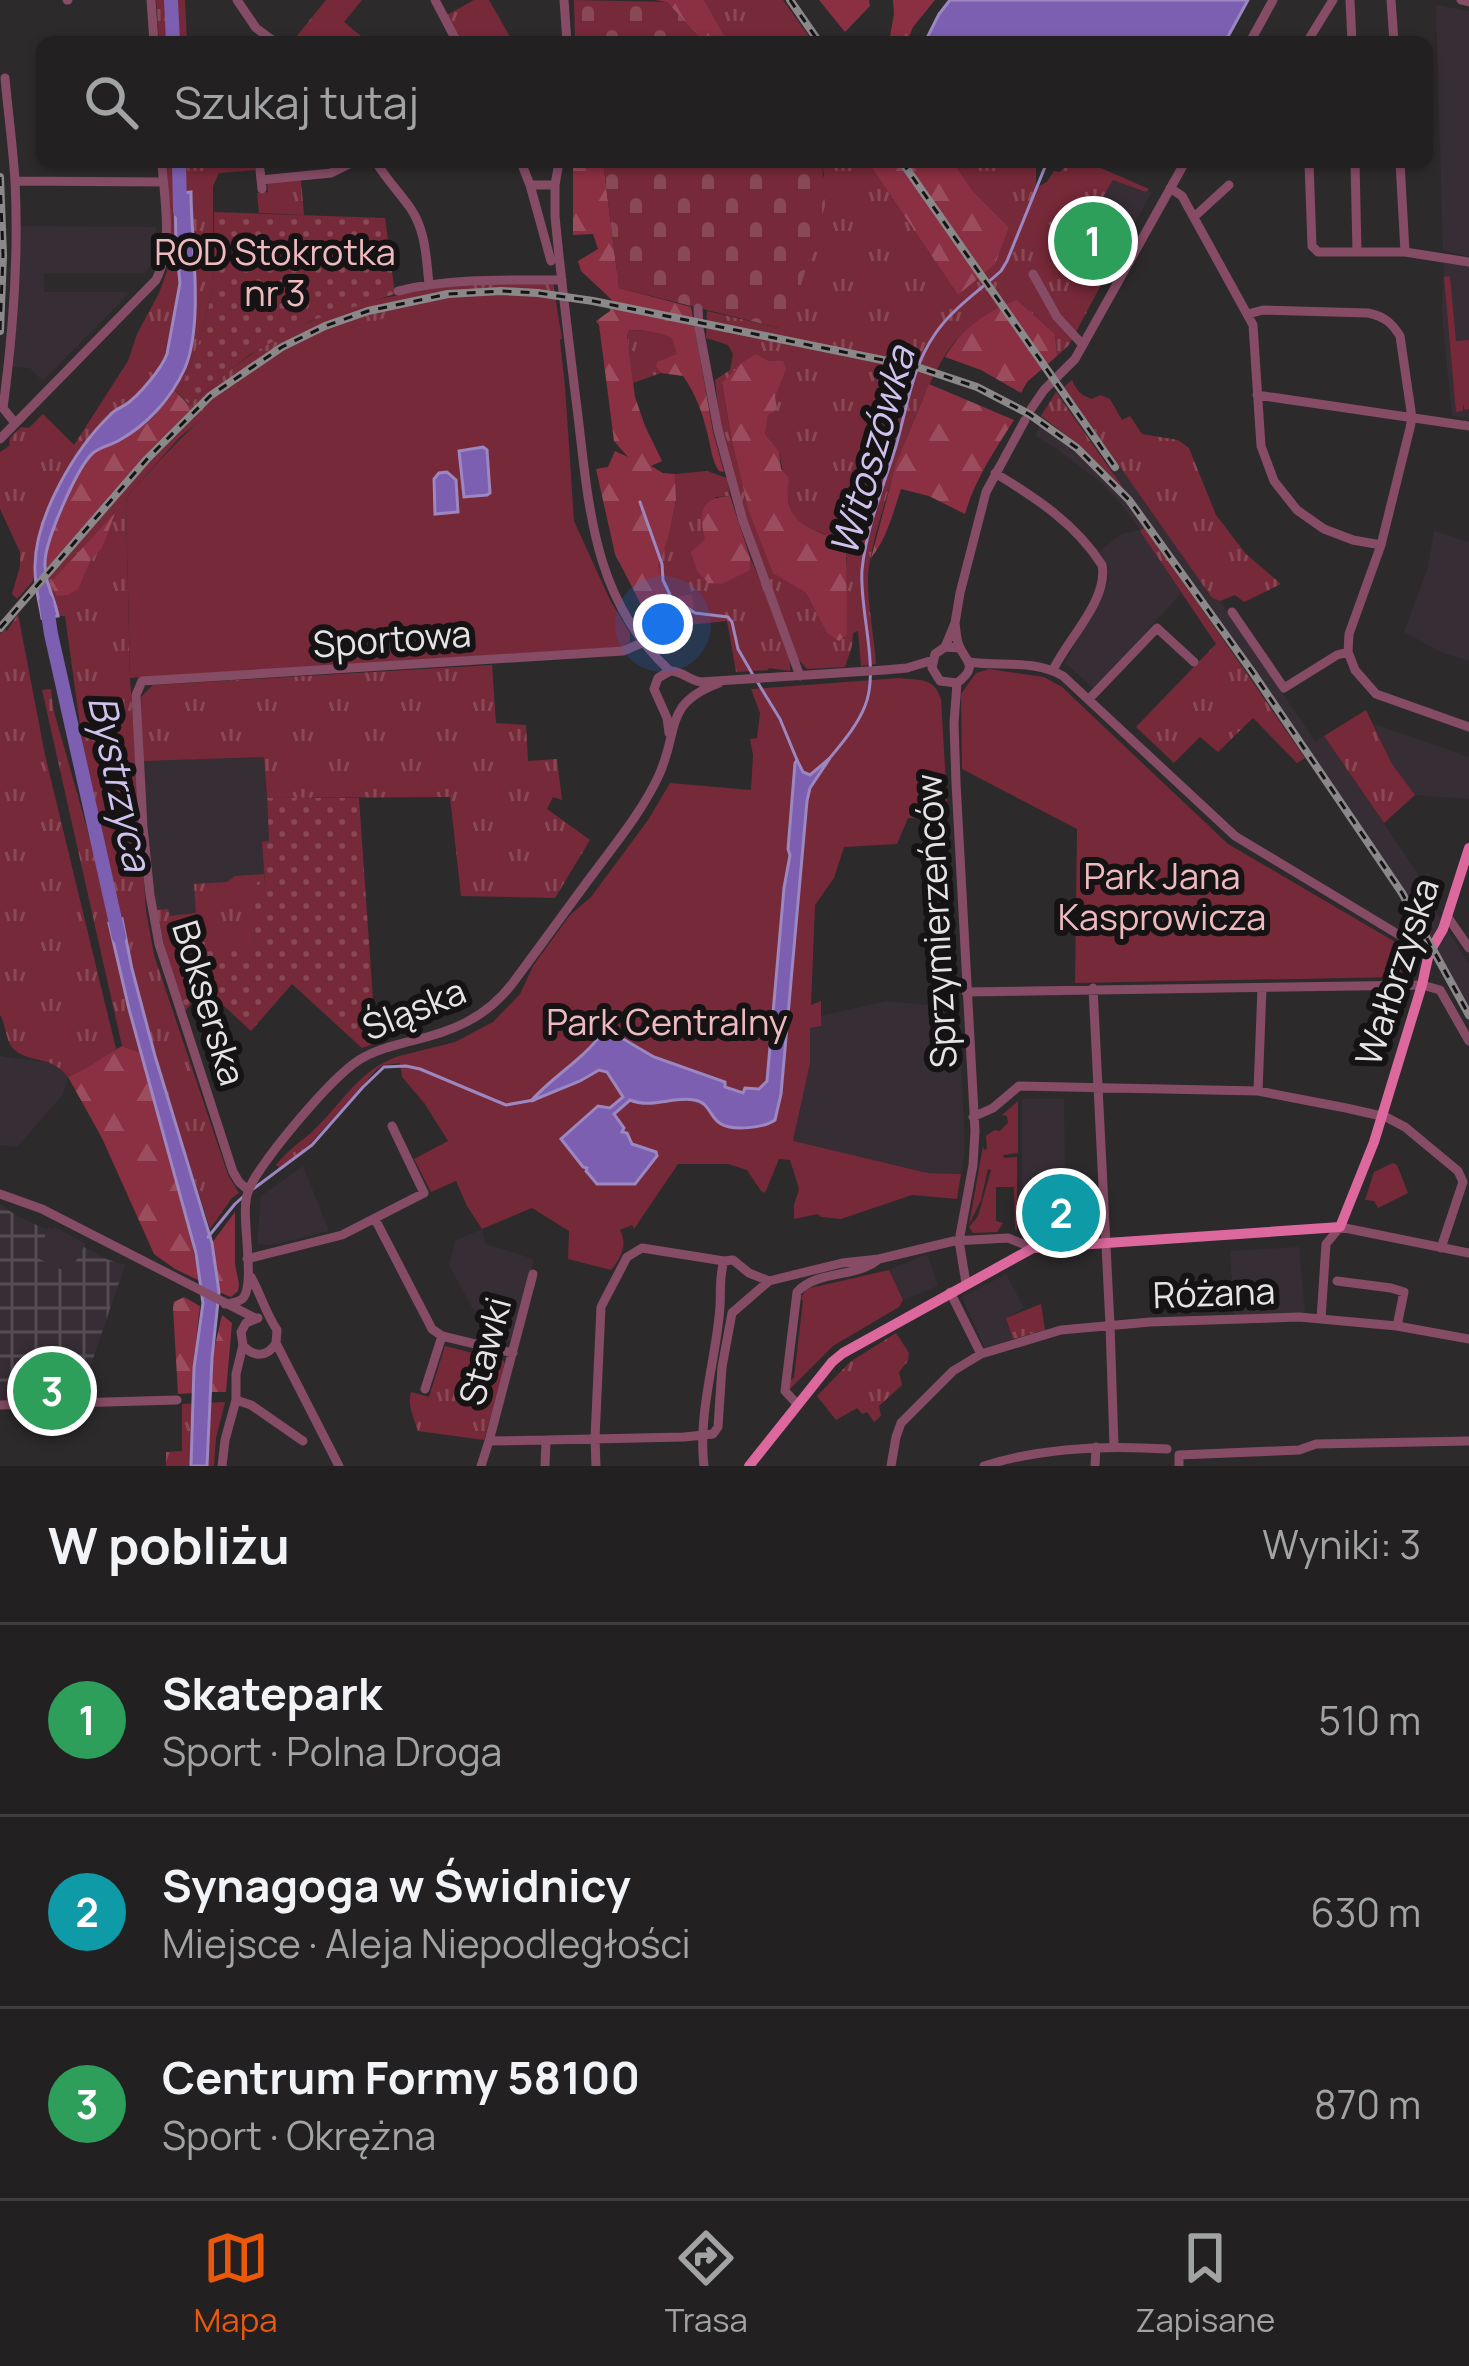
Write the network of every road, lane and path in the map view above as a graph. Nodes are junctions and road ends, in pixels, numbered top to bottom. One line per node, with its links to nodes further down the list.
1 (151, 0): 9 (street)
2 (237, 0): 10 (street)
3 (435, 0): 11 (street)
4 (564, 0): 12 (street)
5 (1273, 0): 13 (street)
6 (1333, 0): 14 (street)
7 (1350, 0): 15 (street)
8 (1391, 0): 16 (street)
9 (154, 36)
10 (267, 36)
11 (454, 36)
12 (567, 36)
13 (1253, 36)
14 (1311, 36)
15 (1352, 36)
16 (1394, 36)
17 (4, 78): 28 (street)
18 (162, 168): 29 (street)
19 (341, 168): 27 (street)
20 (380, 168): 41 (street)
21 (523, 168): 30 (street)
22 (558, 168): 32 (street)
23 (1182, 168): 33 (street)
24 (1309, 168): 35 (street)
25 (1354, 168): 35 (street)
26 (1400, 168): 36 (street)
27 (261, 179)
28 (15, 181): 29 (street); 50 (street)
29 (163, 182): 50 (street)
30 (530, 184): 32 (street); 37 (street)
31 (1229, 184): 34 (street)
32 (555, 185): 40 (street)
33 (1171, 188): 34 (street); 45 (street)
34 (1194, 217): 44 (street)
35 (1357, 252): 36 (street)
36 (1405, 252): 38 (street)
37 (551, 261)
38 (1469, 262)
39 (1033, 274): 45 (street)
40 (562, 280): 41 (street); 57 (street)
41 (429, 284): 42 (street)
42 (398, 291)
43 (698, 308): 66 (street)
44 (1248, 314): 46 (street); 48 (street)
45 (1083, 345): 47 (street)
46 (1257, 395): 48 (street); 54 (street)
47 (1031, 409)
48 (1412, 418): 51 (street); 54 (street)
49 (1025, 420): 53 (street)
50 (15, 423): 52 (street)
51 (1469, 426)
52 (0, 439)
53 (995, 473): 56 (street); 64 (street)
54 (1382, 545): 60 (street)
55 (1232, 612): 60 (street)
56 (955, 623): 58 (street); 59 (street)
57 (644, 642): 65 (street); 67 (street); 68 (street, Sportowa)
58 (945, 647): 59 (street); 63 (street)
59 (959, 648): 61 (street)
60 (1348, 652): 76 (street)
61 (969, 662): 64 (street); 71 (street)
62 (1194, 662): 73 (street)
63 (933, 666): 66 (street); 71 (street)
64 (1053, 670): 73 (street)
65 (670, 671): 67 (street); 69 (street)
66 (800, 676): 70 (street)
67 (658, 678): 74 (street)
68 (142, 681): 95 (street, Bokserska)
69 (689, 681): 70 (street); 72 (street)
70 (719, 682): 72 (street)
71 (951, 683): 85 (street, Sprzymierzeńców)
72 (691, 695): 75 (street)
73 (1089, 699): 81 (street)
74 (662, 706): 75 (street); 77 (street)
75 (679, 708): 77 (street, Śląska)
76 (1469, 727)
77 (670, 738): 95 (street, Śląska)
78 (1469, 848): 79 (main road, Wałbrzyska)
79 (1447, 916): 80 (street); 81 (main road, Wałbrzyska)
80 (1469, 948)
81 (1429, 952): 82 (main road, Wałbrzyska)
82 (1422, 985): 84 (street); 86 (street); 89 (main road, Wałbrzyska)
83 (1093, 988): 84 (street); 85 (street); 87 (street)
84 (1262, 988): 88 (street)
85 (965, 992): 90 (street, Sprzymierzeńców)
86 (1469, 1040)
87 (1099, 1089): 88 (street); 90 (street); 100 (street)
88 (1258, 1091): 89 (street)
89 (1382, 1116): 91 (street); 93 (main road, Wałbrzyska)
90 (973, 1117): 99 (street, Sprzymierzeńców)
91 (1400, 1125): 93 (street); 94 (street)
92 (392, 1126): 97 (street)
93 (1376, 1133): 98 (main road, Wałbrzyska)
94 (1464, 1176): 102 (street)
95 (248, 1190): 104 (street, Śląska)
96 (0, 1194): 113 (street)
97 (375, 1219): 104 (street); 119 (street)
98 (1340, 1227): 100 (main road); 102 (street); 109 (street)
99 (959, 1241): 101 (street); 105 (street); 111 (street)
100 (1106, 1242): 101 (main road); 116 (street)
101 (1033, 1248): 111 (main road)
102 (1441, 1248): 103 (street)
103 (1469, 1253)
104 (247, 1259): 107 (street, Śląska)
105 (879, 1259): 110 (street); 133 (street)
106 (724, 1262): 110 (street); 134 (street); 135 (street)
107 (250, 1274): 113 (street); 114 (street, Śląska)
108 (533, 1274): 124 (street, Stawki)
109 (1330, 1280): 115 (street); 118 (street)
110 (769, 1281): 134 (street)
111 (967, 1283): 112 (main road)
112 (950, 1292): 126 (street); 133 (main road)
113 (224, 1304): 114 (street); 117 (street)
114 (260, 1319): 117 (street); 121 (street)
115 (1321, 1319): 116 (street, Różana); 118 (street, Różana)
116 (1110, 1325): 126 (street, Różana); 140 (street)
117 (244, 1326): 122 (street)
118 (1397, 1326): 120 (street, Różana)
119 (442, 1336): 124 (street); 129 (street)
120 (1469, 1339)
121 (277, 1343): 123 (street); 127 (street)
122 (243, 1345): 125 (street); 128 (street)
123 (268, 1353): 125 (street); 127 (street)
124 (513, 1353): 138 (street, Stawki)
125 (255, 1354): 128 (street)
126 (981, 1354): 151 (street)
127 (294, 1375): 145 (street)
128 (236, 1385): 131 (street)
129 (425, 1389)
130 (176, 1400): 132 (street)
131 (236, 1400): 137 (street); 144 (street)
132 (0, 1405)
133 (798, 1405): 150 (main road)
134 (701, 1436): 135 (street); 149 (street)
135 (595, 1438): 136 (street); 148 (street)
136 (546, 1440): 138 (street); 147 (street)
137 (303, 1441)
138 (489, 1441): 146 (street, Stawki)
139 (1469, 1441): 143 (street)
140 (1114, 1446): 141 (street); 142 (street)
141 (1096, 1448): 152 (street); 153 (street)
142 (1167, 1449)
143 (1299, 1450): 154 (street); 155 (street)
144 (222, 1466)
145 (339, 1466)
146 (481, 1466)
147 (545, 1466)
148 (596, 1466)
149 (704, 1466)
150 (749, 1466)
151 (891, 1466)
152 (984, 1466)
153 (1096, 1466)
154 (1179, 1466)
155 (1298, 1466)

